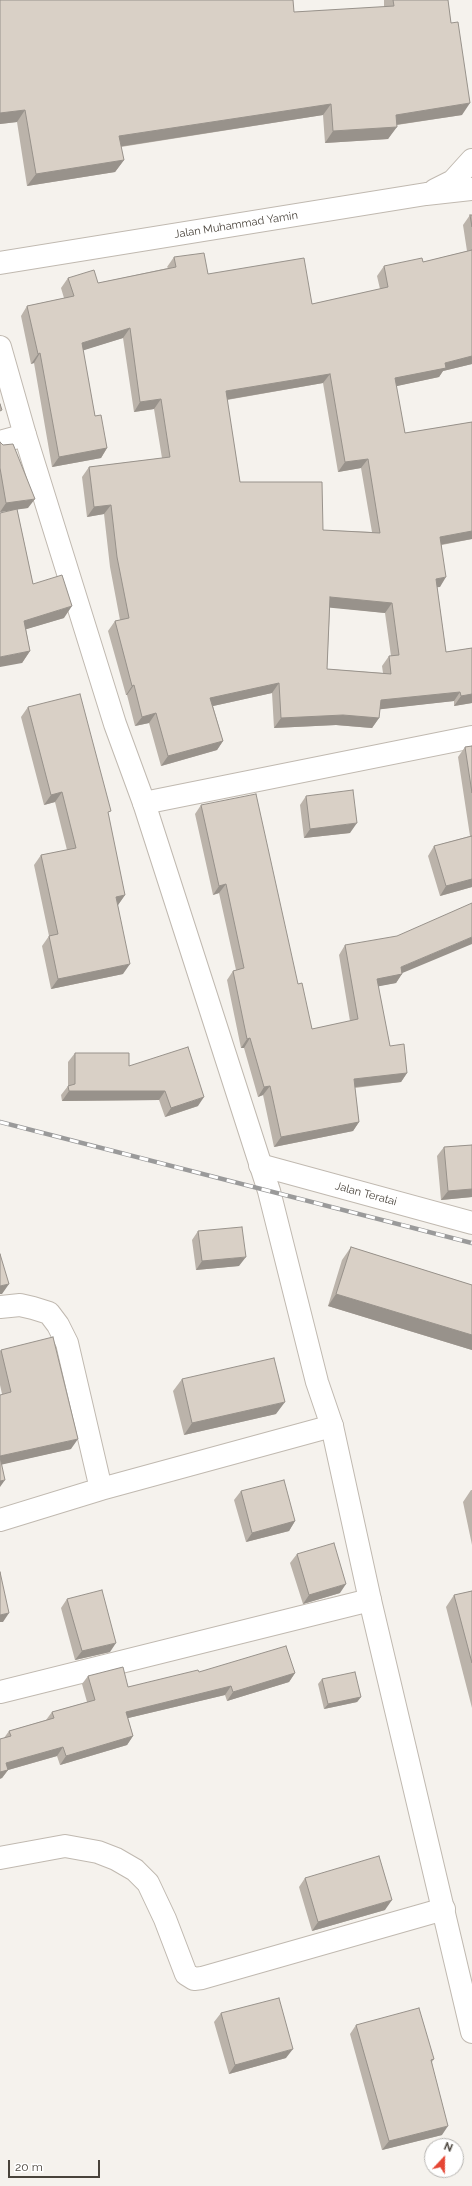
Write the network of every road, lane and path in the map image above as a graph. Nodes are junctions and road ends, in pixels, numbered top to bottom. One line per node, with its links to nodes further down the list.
1 (472, 160): 3 (street)
2 (472, 188): 3 (street, Jalan Muhammad Yamin)
3 (426, 194): 4 (street, Jalan Muhammad Yamin)
4 (0, 263)
5 (0, 347): 6 (street)
6 (25, 435): 7 (street); 9 (street)
7 (0, 442)
8 (472, 737): 9 (street)
9 (144, 803): 10 (street)
10 (260, 1165): 11 (street, Jalan Teratai); 13 (street)
11 (472, 1222)
12 (0, 1307): 14 (street)
13 (332, 1426): 14 (street); 16 (street)
14 (101, 1489): 15 (street)
15 (0, 1520)
16 (370, 1600): 17 (street); 19 (street)
17 (0, 1692)
18 (0, 1858): 19 (street)
19 (444, 1909): 20 (street)
20 (472, 2032)

